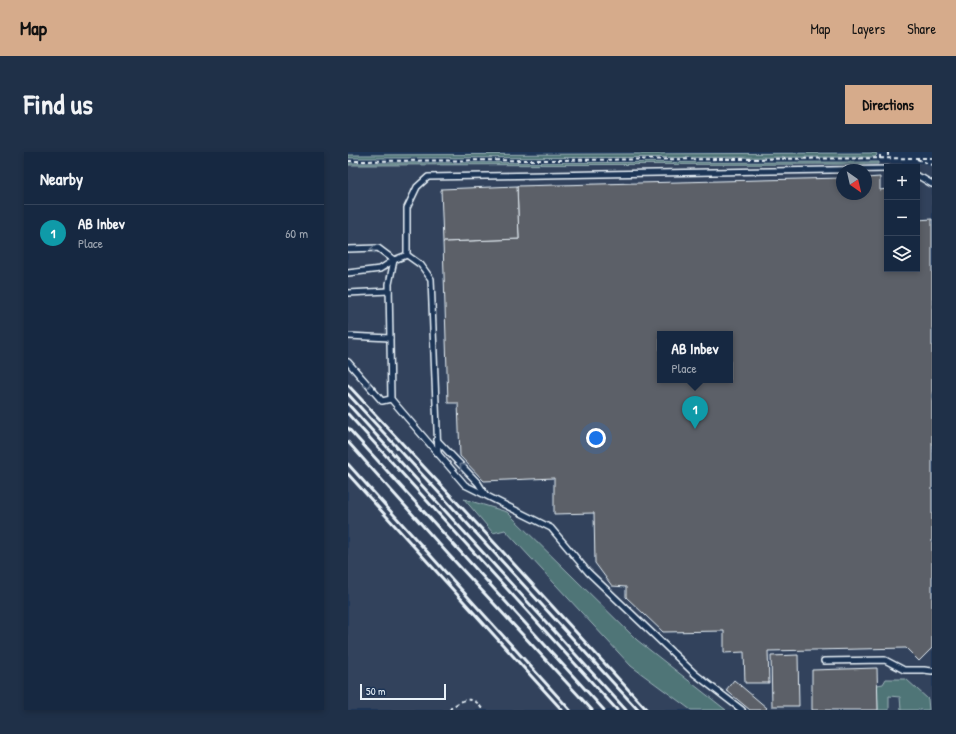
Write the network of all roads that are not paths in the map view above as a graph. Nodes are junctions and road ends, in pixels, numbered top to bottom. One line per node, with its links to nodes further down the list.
1 (884, 169): 5 (lane)
2 (920, 177): 3 (lane)
3 (932, 184)
4 (348, 249): 6 (lane, one-way to 4)
5 (408, 255): 6 (lane); 14 (lane)
6 (394, 260): 7 (lane); 8 (lane)
7 (348, 273)
8 (389, 291): 9 (lane); 11 (lane)
9 (348, 293)
10 (348, 336): 11 (lane)
11 (390, 338): 13 (lane)
12 (348, 362): 13 (lane, one-way to 13)
13 (391, 399): 15 (lane)
14 (437, 440): 15 (lane); 16 (lane, one-way to 14)
15 (438, 454): 16 (lane)
16 (486, 495): 19 (lane)
17 (824, 661): 18 (lane)
18 (932, 671)
19 (742, 710)

